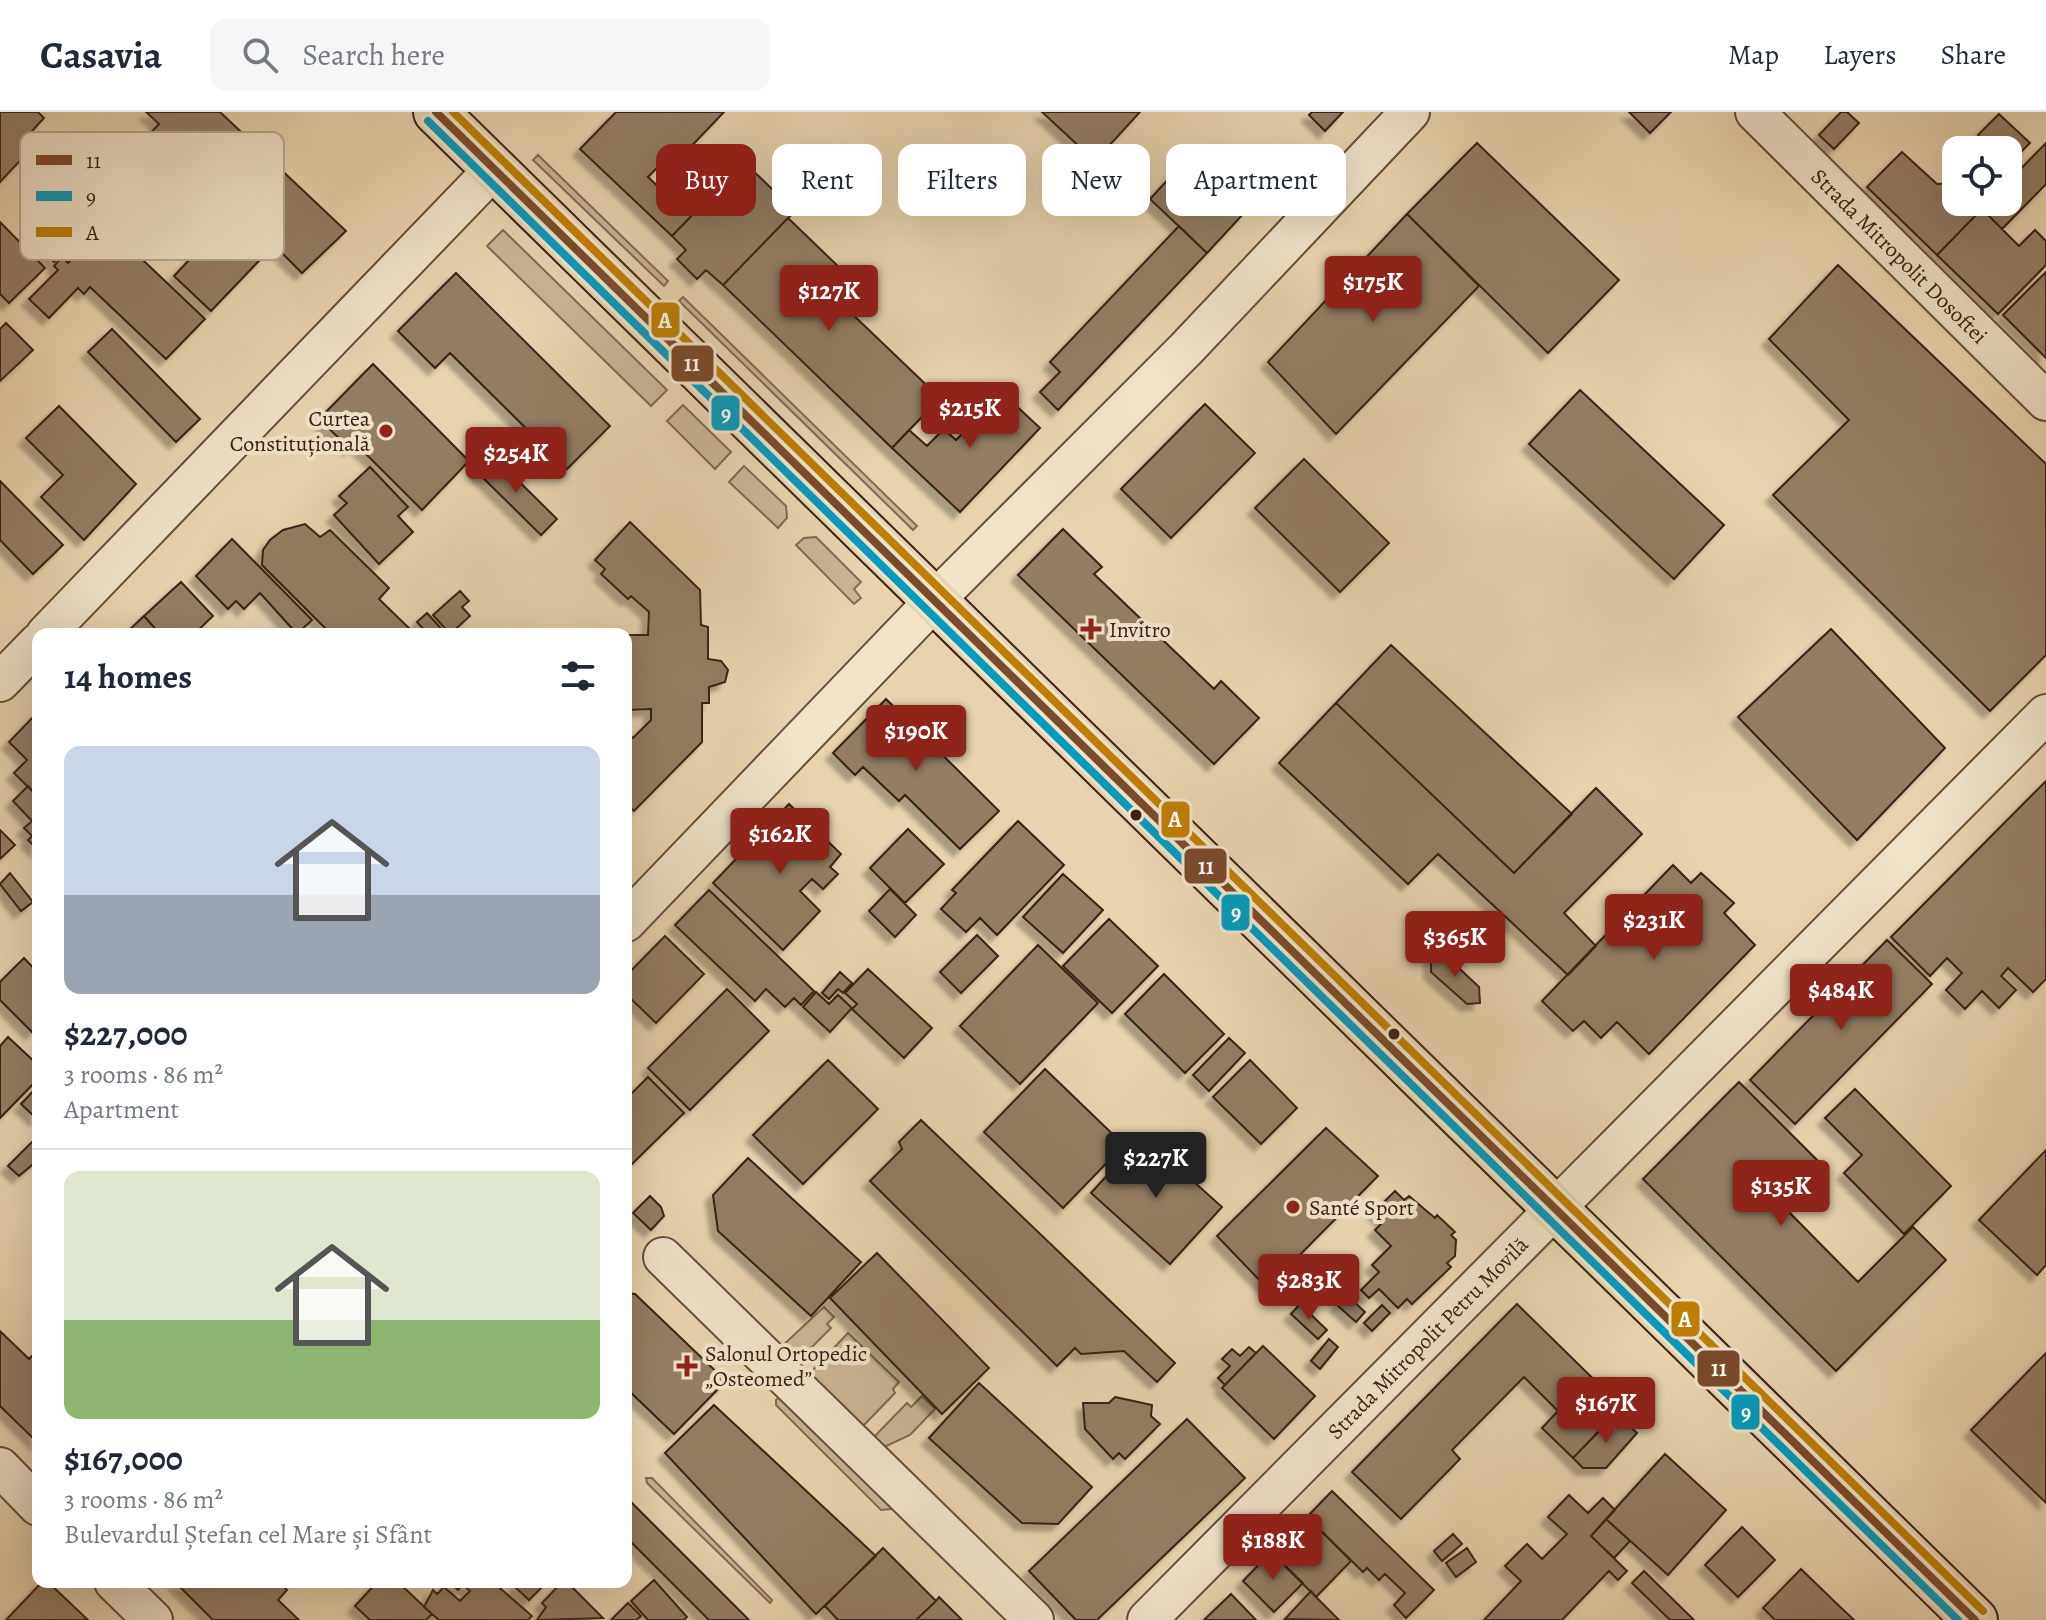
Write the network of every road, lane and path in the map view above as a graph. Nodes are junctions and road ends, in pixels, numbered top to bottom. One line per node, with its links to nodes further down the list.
1 (436, 112): 4 (main road)
2 (1410, 112): 6 (street)
3 (1755, 112): 5 (street, Strada Mitropolit Dosoftei)
4 (494, 169): 6 (main road); 7 (street)
5 (2046, 401)
6 (934, 601): 11 (street); 12 (main road)
7 (52, 628)
8 (32, 649): 9 (street)
9 (0, 682)
10 (2046, 714): 12 (street, Strada Mitropolit Petru Movilă)
11 (632, 916)
12 (1555, 1209): 19 (street, Strada Mitropolit Petru Movilă); 20 (main road)
13 (663, 1257): 18 (street)
14 (0, 1467): 15 (street)
15 (32, 1500)
16 (120, 1588): 17 (street)
17 (153, 1620)
18 (1034, 1620)
19 (1147, 1620)
20 (1975, 1620)

